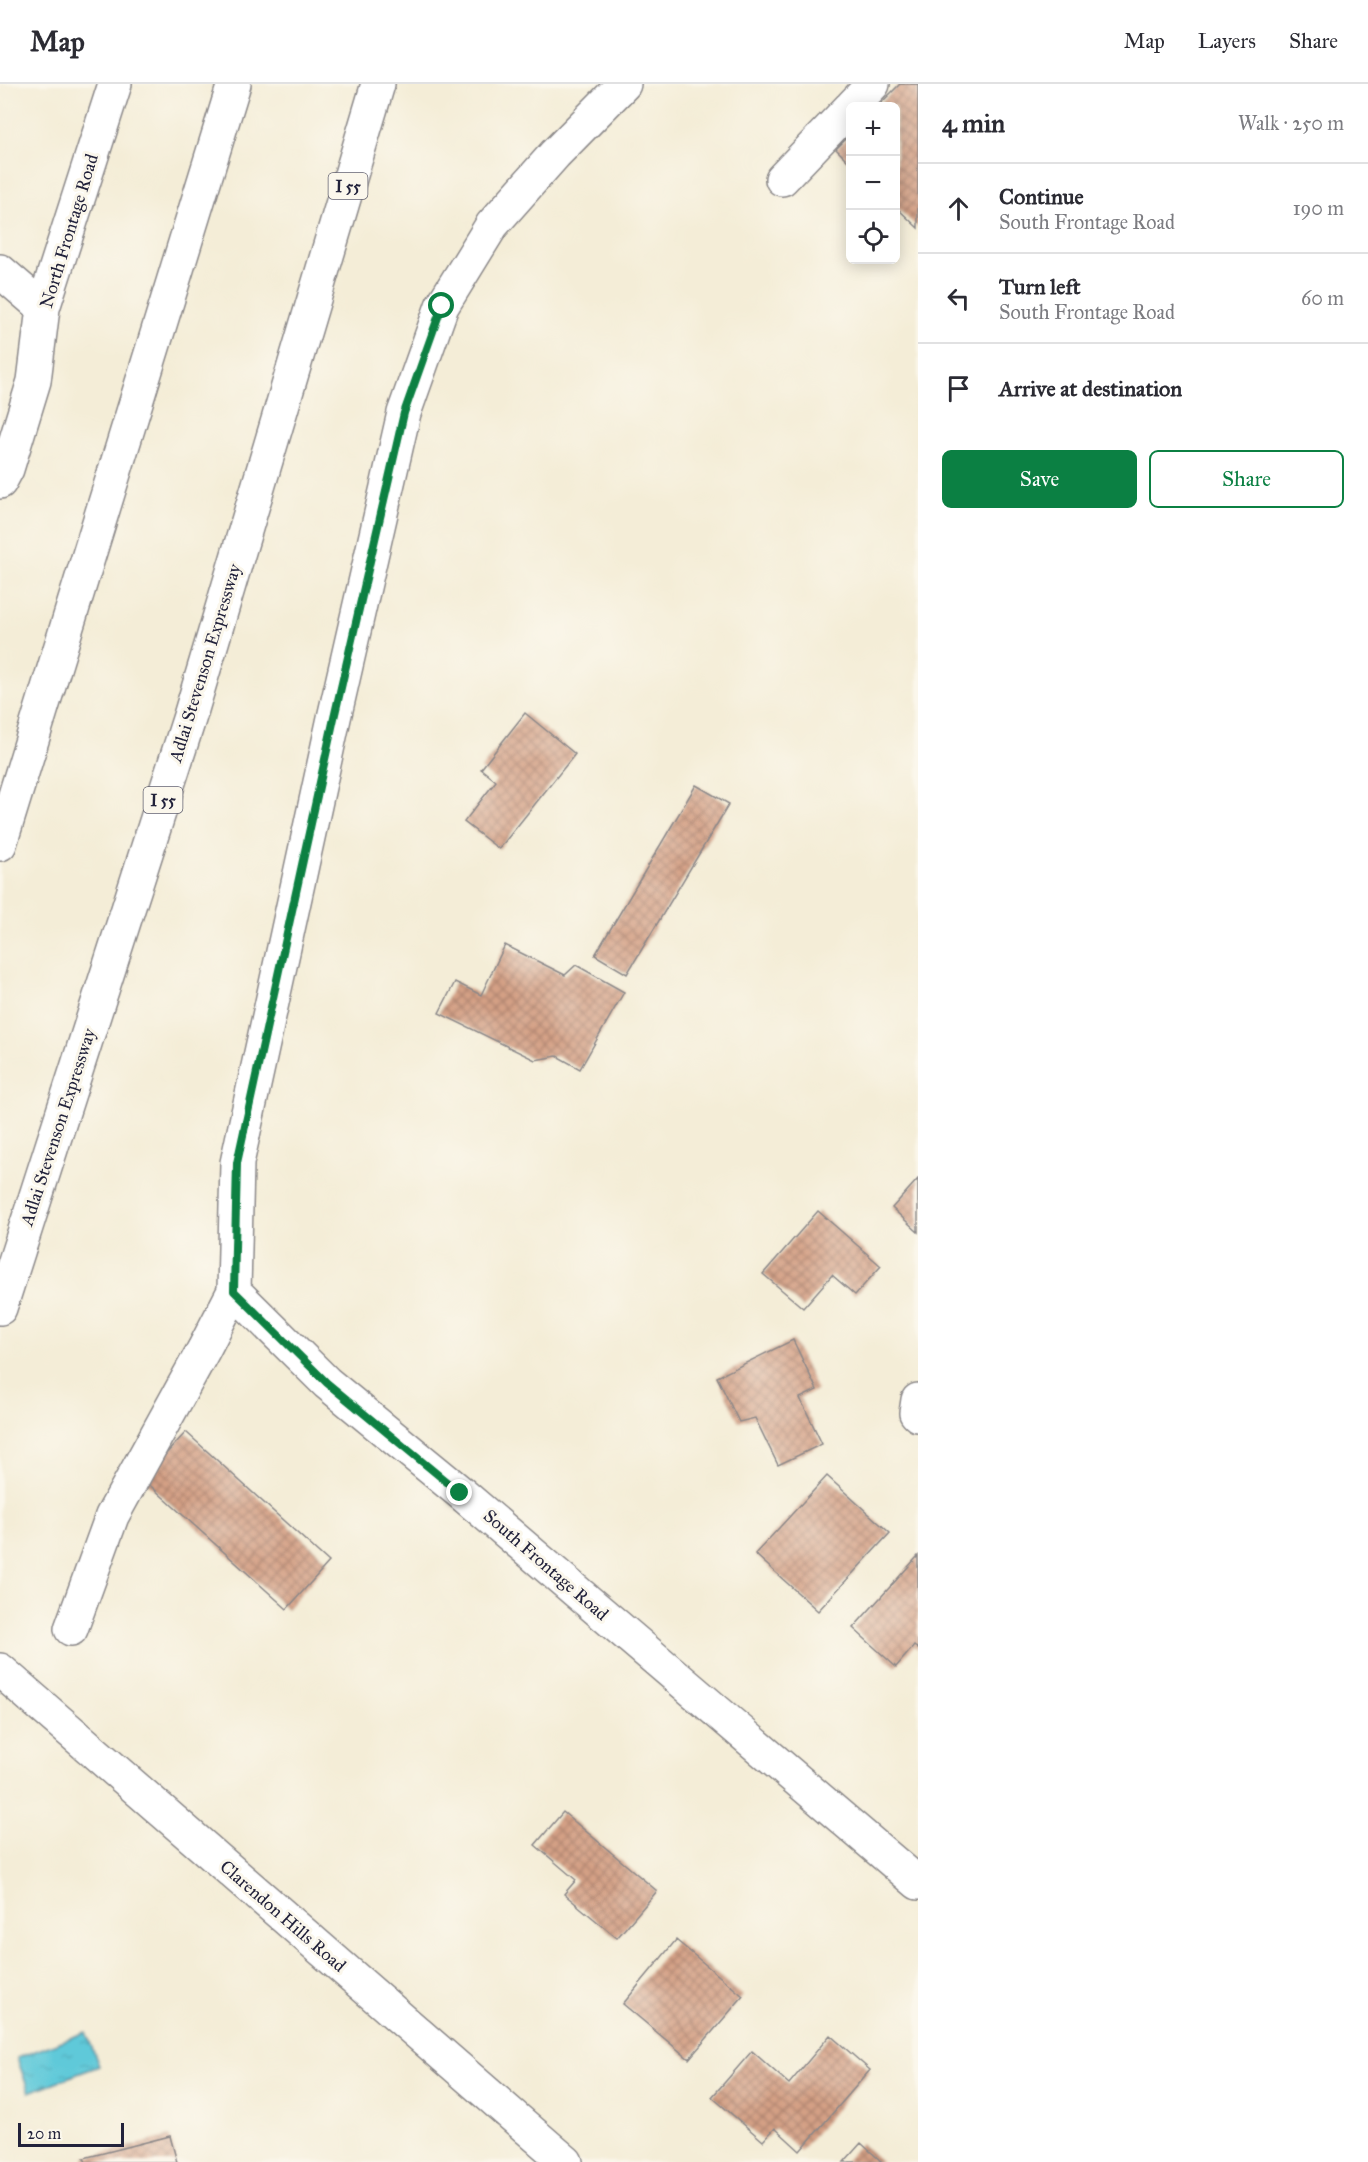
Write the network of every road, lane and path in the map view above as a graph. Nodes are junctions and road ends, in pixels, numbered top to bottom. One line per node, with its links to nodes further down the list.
1 (116, 84): 12 (main road, North Frontage Road)
2 (234, 84): 14 (main road)
3 (378, 84): 11 (main road, Adlai Stevenson Expressway / I 55)
4 (395, 84): 11 (main road)
5 (624, 84): 15 (main road)
6 (873, 84): 7 (main road)
7 (856, 102)
8 (846, 112): 9 (main road)
9 (782, 179)
10 (0, 270): 12 (main road)
11 (317, 289): 16 (main road, Adlai Stevenson Expressway / I 55)
12 (43, 308): 13 (main road, North Frontage Road)
13 (0, 482)
14 (0, 843)
15 (234, 1291): 19 (main road); 21 (main road, South Frontage Road)
16 (0, 1308)
17 (918, 1400): 18 (main road)
18 (918, 1415)
19 (71, 1629)
20 (0, 1670): 22 (main road, Clarendon Hills Road)
21 (918, 1883)
22 (566, 2162)

